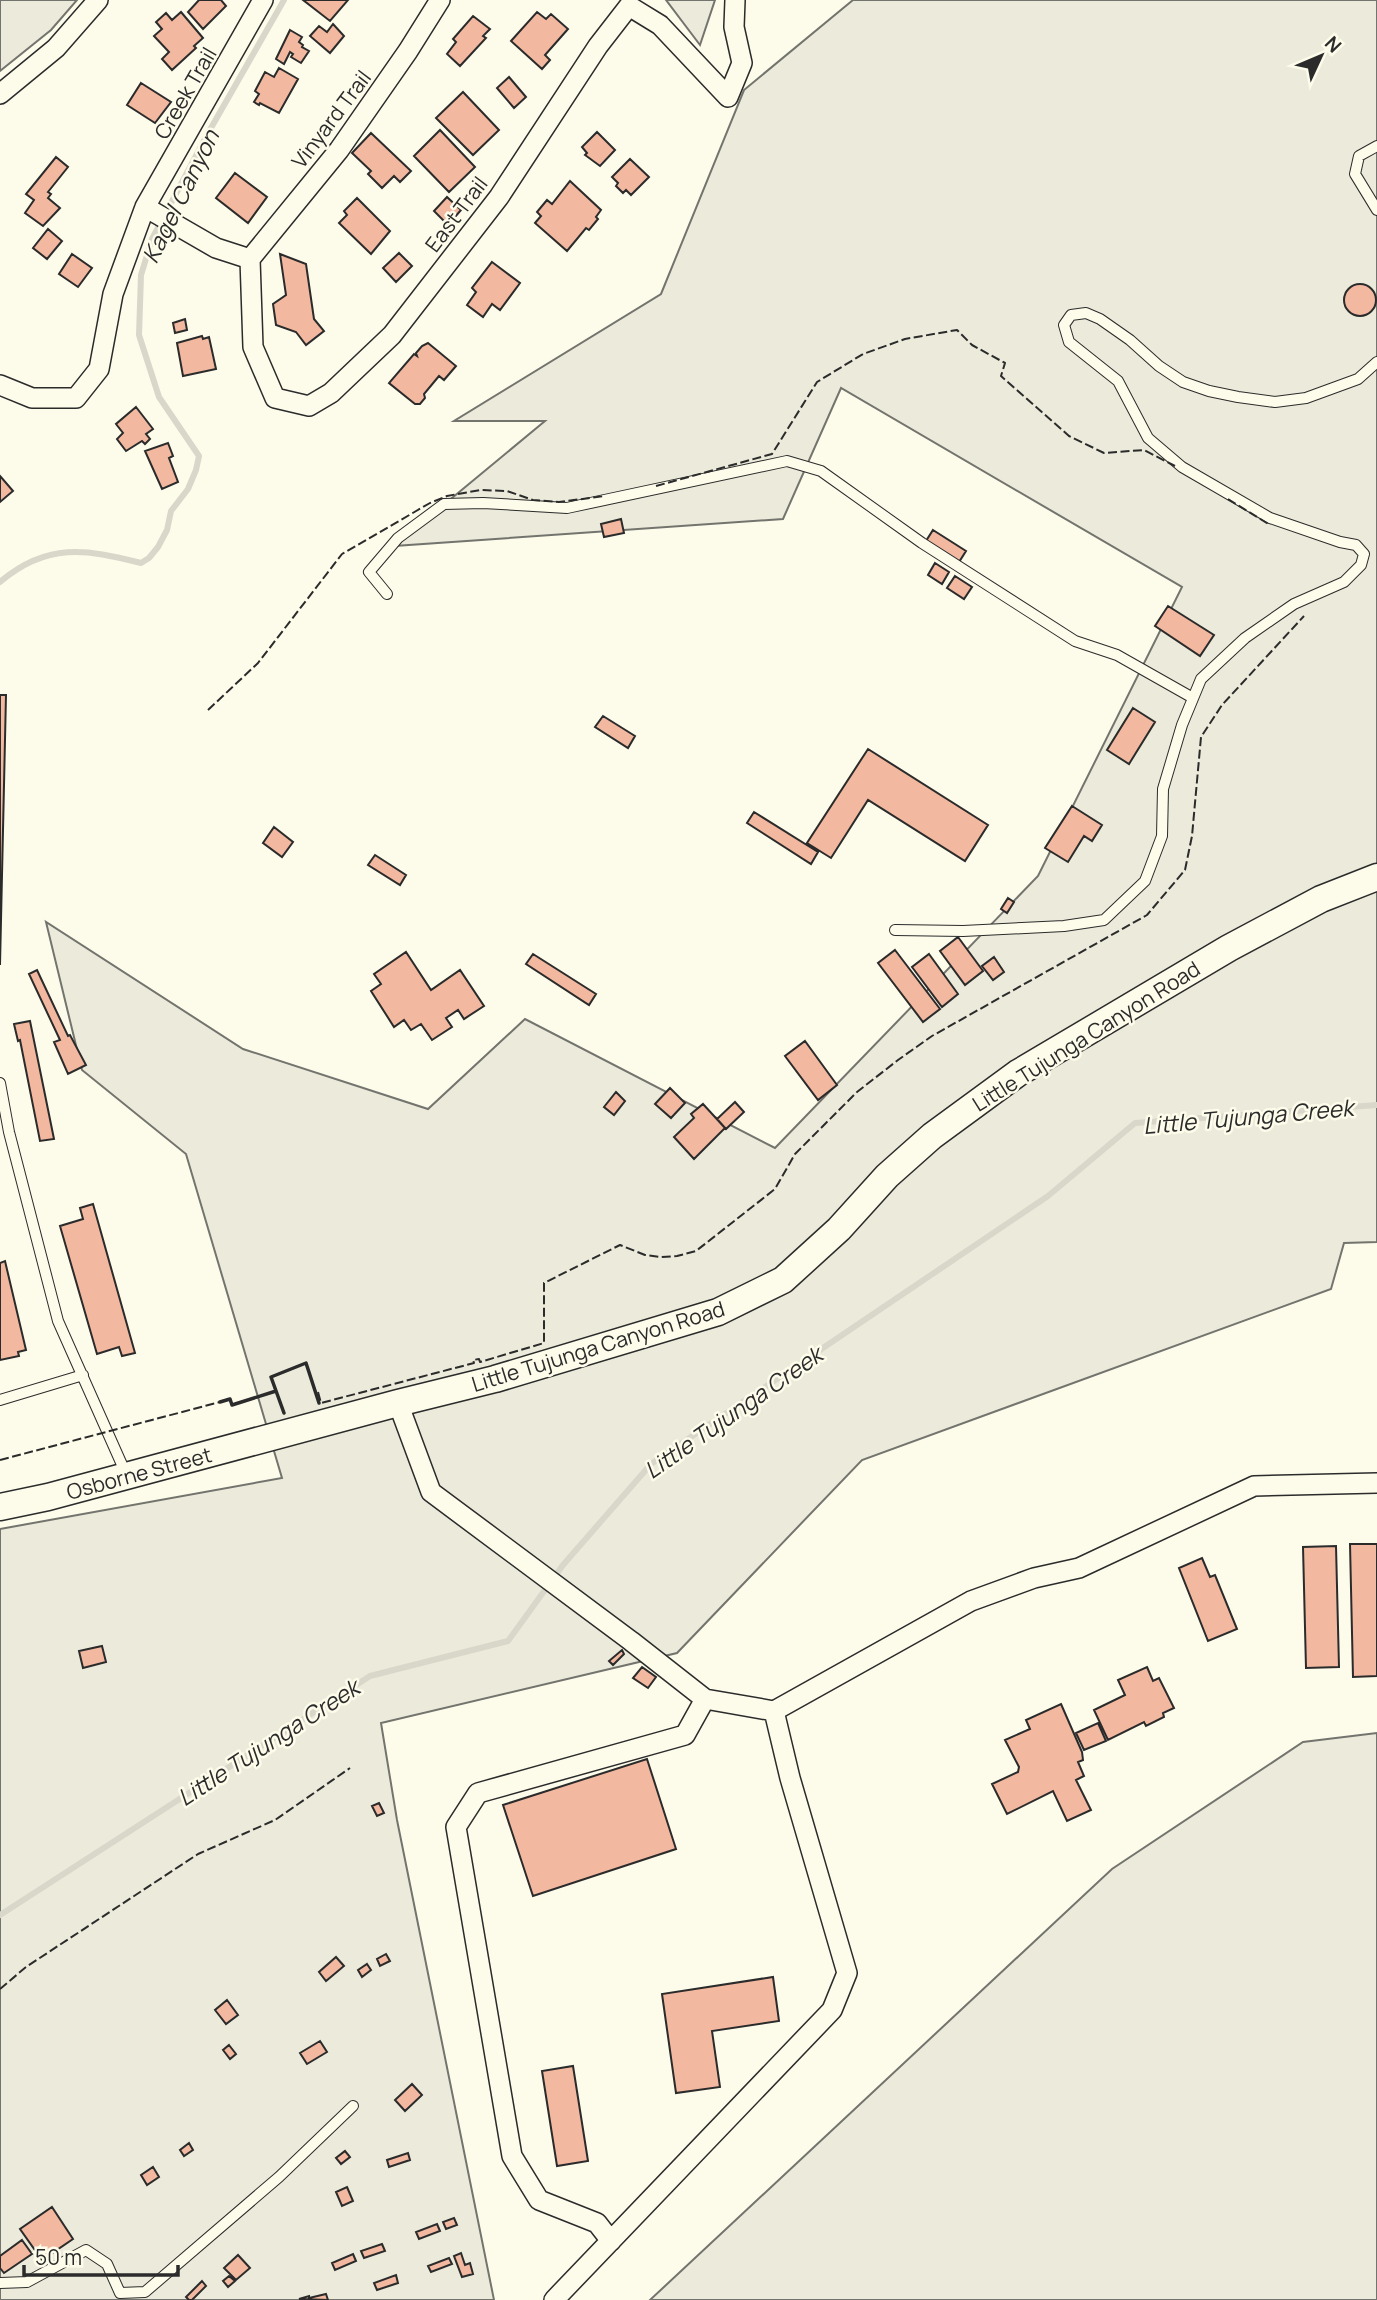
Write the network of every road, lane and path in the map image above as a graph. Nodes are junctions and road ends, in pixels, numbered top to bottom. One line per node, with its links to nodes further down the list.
1 (98, 0): 5 (street)
2 (263, 0): 7 (street, Creek Trail)
3 (440, 0): 9 (street, Vinyard Trail)
4 (735, 0): 9 (street, East Trail)
5 (0, 94)
6 (1377, 146): 8 (lane)
7 (148, 209): 9 (street); 11 (street)
8 (1377, 210)
9 (250, 258)
10 (1377, 362): 13 (lane)
11 (0, 385)
12 (387, 594): 13 (lane)
13 (1193, 698): 15 (lane)
14 (1377, 877): 19 (main road, Little Tujunga Canyon Road)
15 (895, 930)
16 (0, 1083): 17 (lane)
17 (83, 1375): 18 (lane); 21 (lane)
18 (0, 1400)
19 (398, 1403): 20 (main road, Little Tujunga Canyon Road); 24 (street)
20 (278, 1436): 21 (main road, Osborne Street)
21 (127, 1476): 23 (main road, Osborne Street)
22 (1377, 1483): 25 (street)
23 (0, 1507)
24 (705, 1699): 25 (street); 27 (street)
25 (774, 1711): 27 (street)
26 (353, 2106): 28 (lane)
27 (611, 2241): 29 (street)
28 (0, 2283)
29 (554, 2300)

